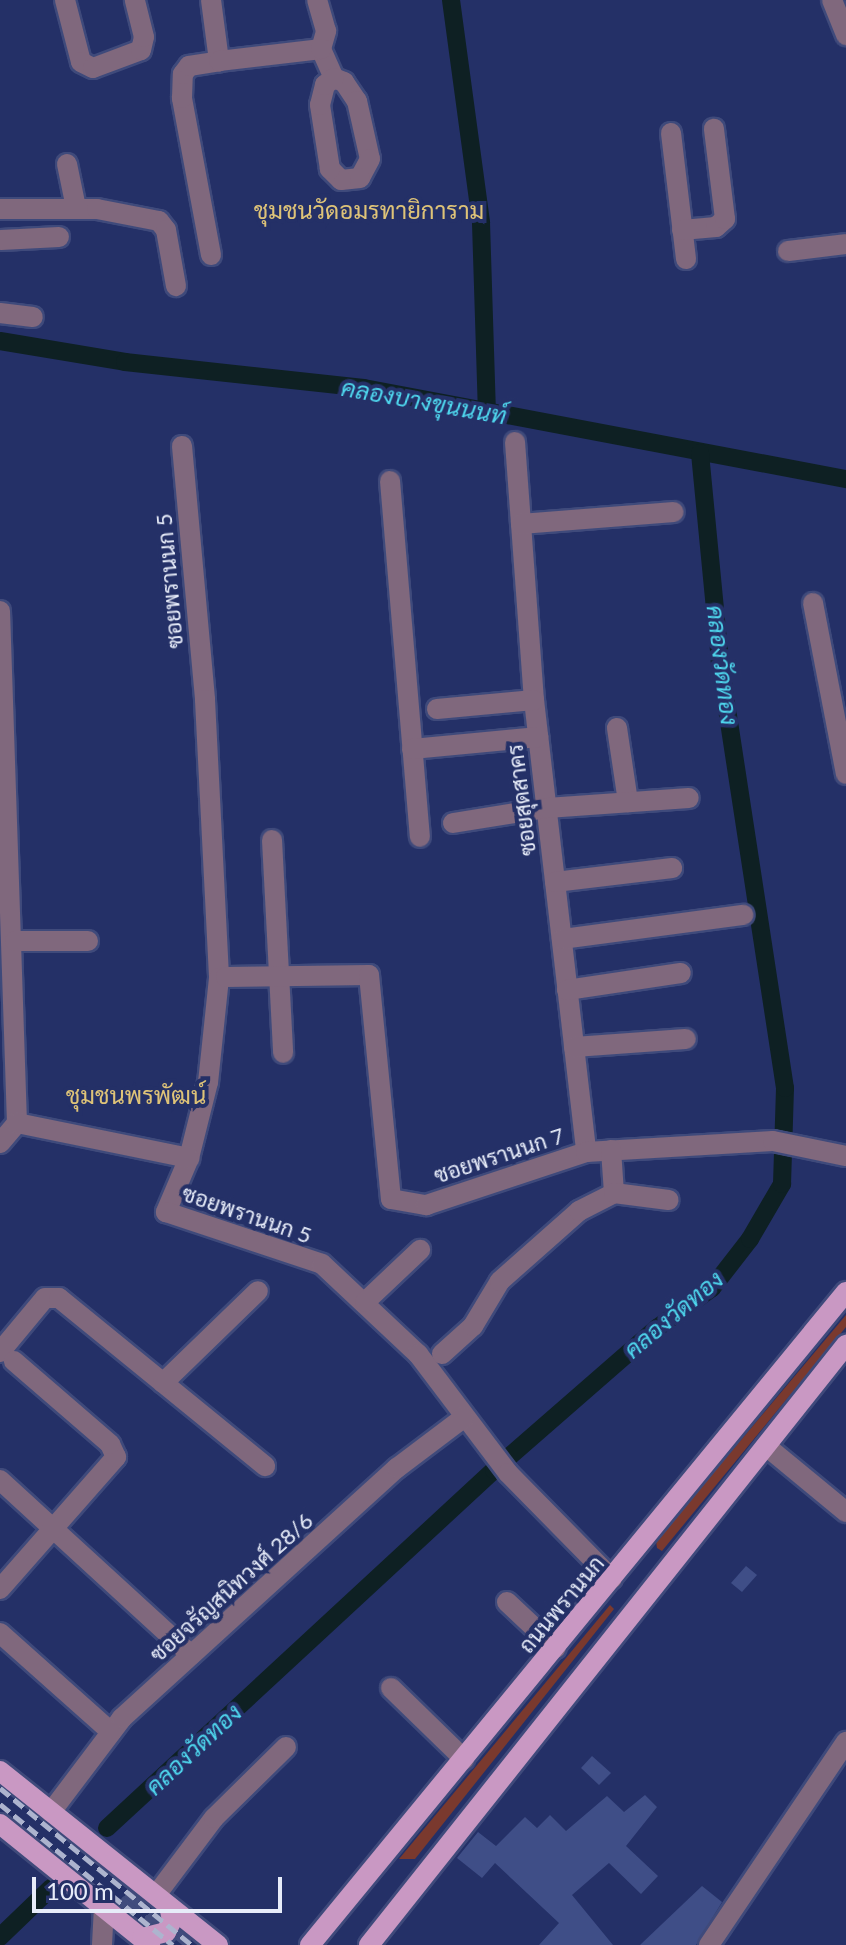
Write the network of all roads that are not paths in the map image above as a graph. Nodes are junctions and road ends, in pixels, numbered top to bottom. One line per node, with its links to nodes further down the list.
1 (65, 0): 2 (street)
2 (135, 0)
3 (211, 0): 8 (street)
4 (317, 0): 7 (street)
5 (838, 4): 6 (street)
6 (846, 35)
7 (321, 49): 8 (street); 9 (street)
8 (219, 61): 20 (street)
9 (334, 78)
10 (714, 129): 15 (street)
11 (671, 133): 15 (street)
12 (67, 164): 13 (street)
13 (76, 208): 14 (street); 22 (street)
14 (0, 209)
15 (682, 230): 21 (street)
16 (59, 237): 17 (street)
17 (0, 241)
18 (846, 244): 19 (street)
19 (788, 251)
20 (211, 255)
21 (686, 259)
22 (176, 286)
23 (0, 313): 24 (street)
24 (33, 317)
25 (515, 442): 29 (street, ซอยสุดสาคร)
26 (182, 446): 63 (street, ซอยพรานนก 5)
27 (390, 481): 37 (street)
28 (674, 512): 29 (street)
29 (521, 524): 33 (street, ซอยสุดสาคร)
30 (813, 603): 38 (street)
31 (0, 611): 32 (street)
32 (1, 639): 49 (street)
33 (534, 700): 34 (street); 36 (street, ซอยสุดสาคร)
34 (437, 709)
35 (617, 728): 40 (street)
36 (538, 737): 37 (street); 41 (street, ซอยสุดสาคร)
37 (412, 749): 43 (street)
38 (846, 774)
39 (689, 798): 40 (street)
40 (628, 802): 41 (street)
41 (547, 808): 42 (street); 46 (street, ซอยสุดสาคร)
42 (453, 823)
43 (420, 837)
44 (272, 840): 52 (street)
45 (672, 868): 46 (street)
46 (555, 882): 48 (street, ซอยสุดสาคร)
47 (743, 915): 48 (street)
48 (562, 939): 54 (street, ซอยสุดสาคร)
49 (15, 941): 50 (street); 58 (street)
50 (88, 941)
51 (681, 973): 54 (street)
52 (280, 976): 53 (street, ซอยพรานนก 7); 57 (street); 61 (street, ซอยพรานนก 7)
53 (226, 977)
54 (567, 990): 56 (street, ซอยสุดสาคร)
55 (686, 1039): 56 (street)
56 (574, 1047): 61 (street, ซอยสุดสาคร)
57 (283, 1053)
58 (17, 1123): 59 (street); 63 (street)
59 (0, 1143)
60 (611, 1150): 61 (street, ซอยพรานนก 7); 62 (street, ซอยพรานนก 7); 64 (street)
61 (586, 1152)
62 (846, 1156)
63 (189, 1158): 69 (street, ซอยพรานนก 5)
64 (614, 1193): 65 (street); 71 (street)
65 (669, 1200)
66 (420, 1250): 69 (street)
67 (258, 1291): 73 (street)
68 (842, 1301): 80 (main road, ถนนพรานนก)
69 (365, 1302): 74 (street, ซอยพรานนก 5)
70 (846, 1345): 75 (main road)
71 (442, 1354)
72 (7, 1357): 73 (street); 79 (street)
73 (163, 1383): 76 (street)
74 (463, 1418): 80 (street, ซอยพรานนก 5); 85 (street, ซอยจรัญสนิทวงศ์ 28/6)
75 (766, 1446): 78 (street); 102 (main road)
76 (265, 1466)
77 (0, 1480): 79 (street)
78 (846, 1512)
79 (54, 1530): 81 (street); 85 (street)
80 (612, 1579): 84 (main road, ถนนพรานนก)
81 (0, 1589)
82 (507, 1602): 84 (street)
83 (0, 1633): 87 (street)
84 (556, 1648): 90 (main road, ถนนพรานนก)
85 (191, 1655): 87 (street, ซอยจรัญสนิทวงศ์ 28/6)
86 (391, 1688): 90 (street)
87 (111, 1732): 94 (street, ซอยจรัญสนิทวงศ์ 28/6)
88 (846, 1742): 103 (street)
89 (286, 1747): 97 (street)
90 (464, 1759): 101 (main road, ถนนพรานนก)
91 (0, 1771): 94 (main road)
92 (0, 1784): 96 (main road)
93 (0, 1809): 96 (main road)
94 (51, 1812): 97 (main road)
95 (0, 1824): 96 (main road)
96 (117, 1900): 98 (main road); 99 (street)
97 (162, 1901): 98 (main road); 100 (main road)
98 (146, 1942)
99 (102, 1945)
100 (218, 1945)
101 (310, 1945)
102 (369, 1945)
103 (709, 1945)

